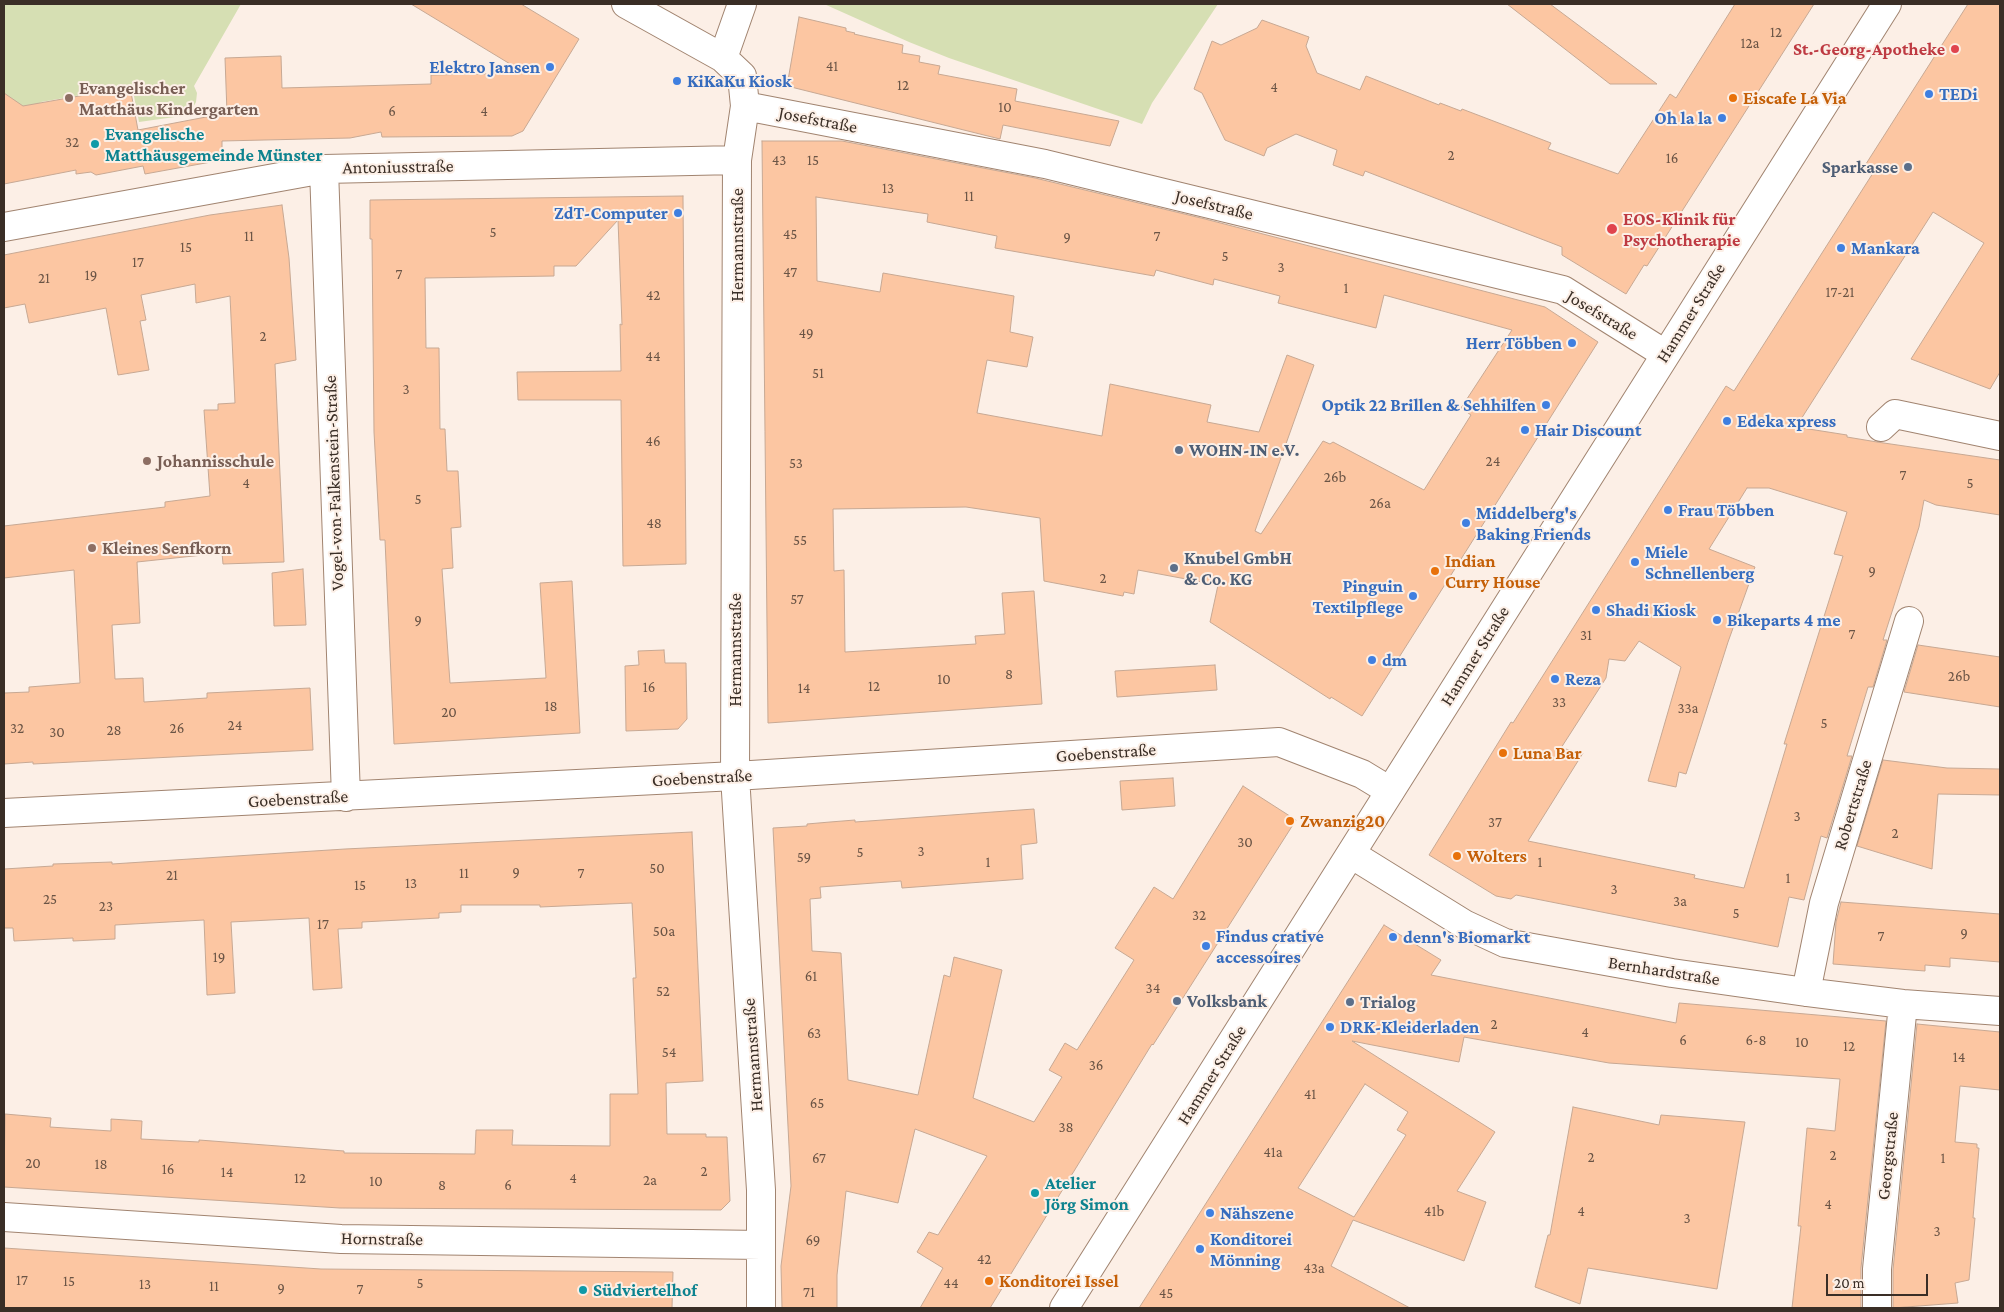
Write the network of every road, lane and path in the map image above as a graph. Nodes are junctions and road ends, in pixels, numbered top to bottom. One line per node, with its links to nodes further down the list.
1 (626, 4): 4 (street, Hermannstraße)
2 (742, 4): 4 (street)
3 (1887, 4): 9 (street, Hammer Straße)
4 (723, 58): 5 (street, Hermannstraße)
5 (745, 106): 6 (street, Hermannstraße); 9 (street, Josefstraße)
6 (737, 160): 7 (street, Antoniusstraße); 13 (street, Hermannstraße)
7 (324, 169): 8 (street, Antoniusstraße); 15 (street, Vogel-von-Falkenstein-Straße)
8 (4, 227)
9 (1665, 354): 14 (street, Hammer Straße)
10 (1881, 427): 11 (street)
11 (2000, 436)
12 (1909, 621): 18 (street, Robertstraße)
13 (735, 776): 14 (street, Goebenstraße); 15 (street, Goebenstraße); 22 (street, Hermannstraße)
14 (1390, 791): 17 (street, Hammer Straße)
15 (346, 797): 16 (street, Goebenstraße)
16 (4, 813)
17 (1351, 854): 18 (street, Bernhardstraße); 24 (street, Hammer Straße)
18 (1806, 992): 19 (street, Bernhardstraße)
19 (1903, 1004): 20 (street, Bernhardstraße); 25 (street, Georgstraße)
20 (2000, 1011)
21 (4, 1218): 22 (street, Hornstraße)
22 (761, 1244): 23 (street, Hermannstraße)
23 (761, 1308)
24 (1064, 1308)
25 (1877, 1308)

